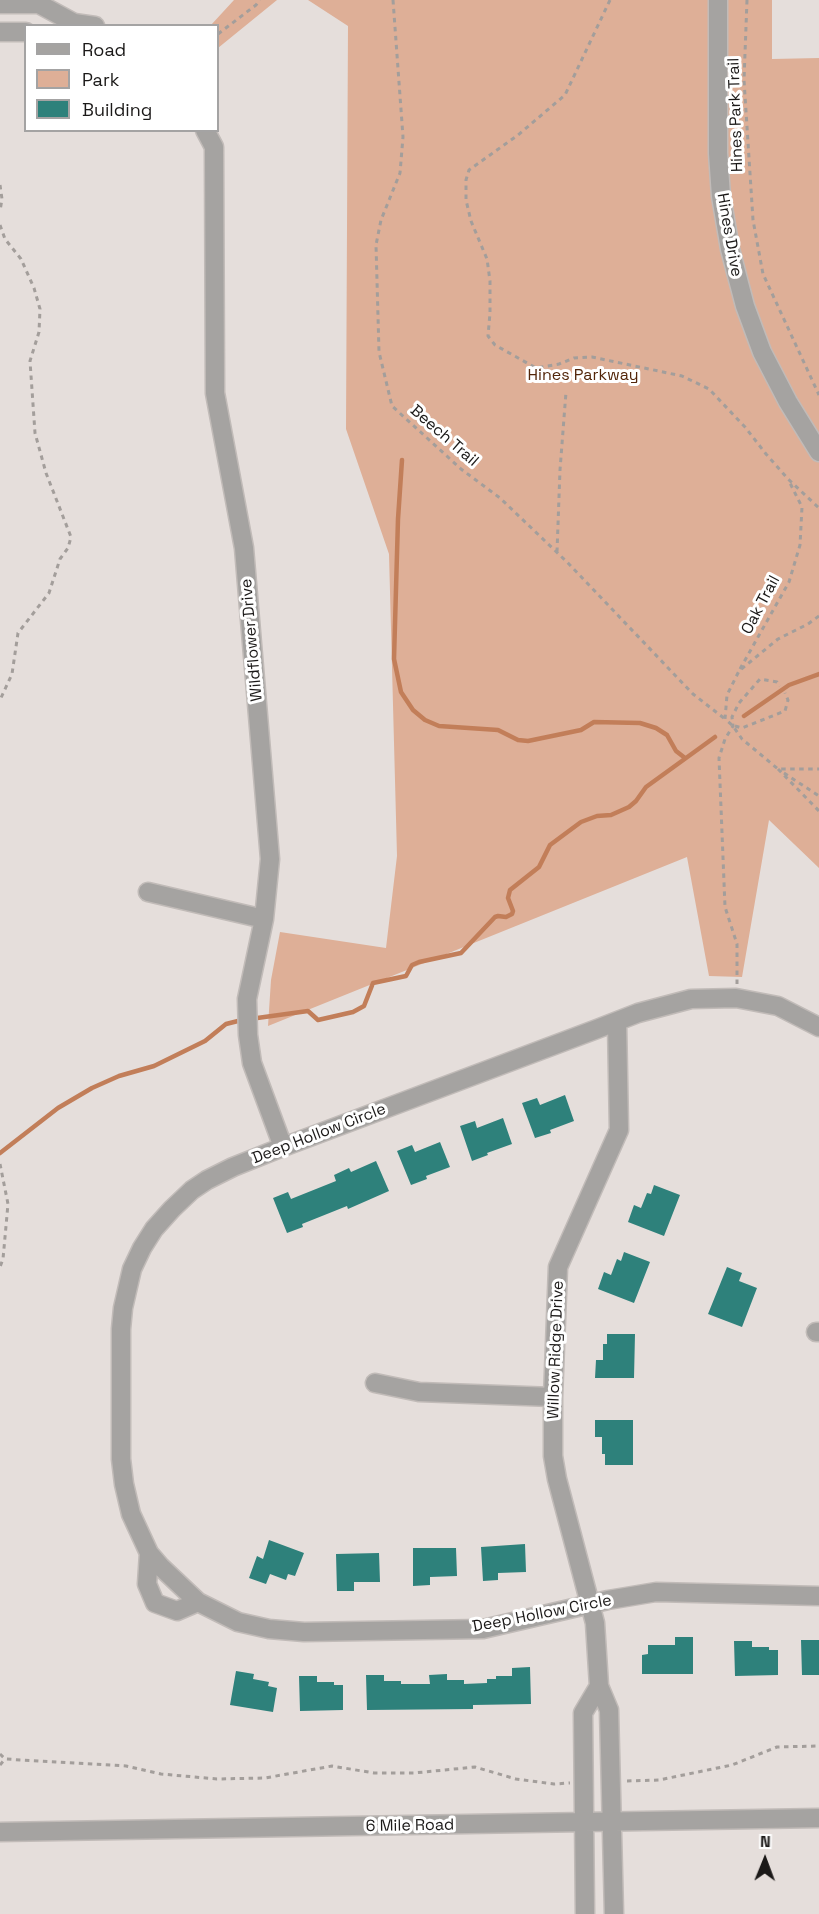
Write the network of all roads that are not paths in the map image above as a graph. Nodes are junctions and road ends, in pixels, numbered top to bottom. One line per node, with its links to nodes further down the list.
1 (718, 0): 7 (street, Hines Drive)
2 (0, 4): 3 (street)
3 (68, 24)
4 (0, 32): 5 (street)
5 (24, 32)
6 (206, 132): 9 (street, Wildflower Drive)
7 (819, 452)
8 (148, 892): 9 (street)
9 (264, 920): 12 (street, Wildflower Drive)
10 (617, 1022): 11 (street, Deep Hollow Circle); 12 (street, Deep Hollow Circle); 14 (street, Willow Ridge Drive)
11 (819, 1027)
12 (283, 1147): 15 (street, Deep Hollow Circle)
13 (375, 1383): 14 (street)
14 (553, 1397): 18 (street, Willow Ridge Drive)
15 (150, 1553): 17 (street, Deep Hollow Circle); 17 (street)
16 (819, 1596): 18 (street, Deep Hollow Circle)
17 (198, 1602): 18 (street, Deep Hollow Circle)
18 (590, 1604): 19 (street, Willow Ridge Drive)
19 (599, 1686): 21 (street, Willow Ridge Drive); 22 (street)
20 (819, 1818): 21 (street, 6 Mile Road)
21 (611, 1822): 22 (street, 6 Mile Road); 25 (street, Willow Ridge Drive)
22 (584, 1823): 23 (street, 6 Mile Road); 24 (street)
23 (0, 1832)
24 (585, 1914)
25 (614, 1914)

